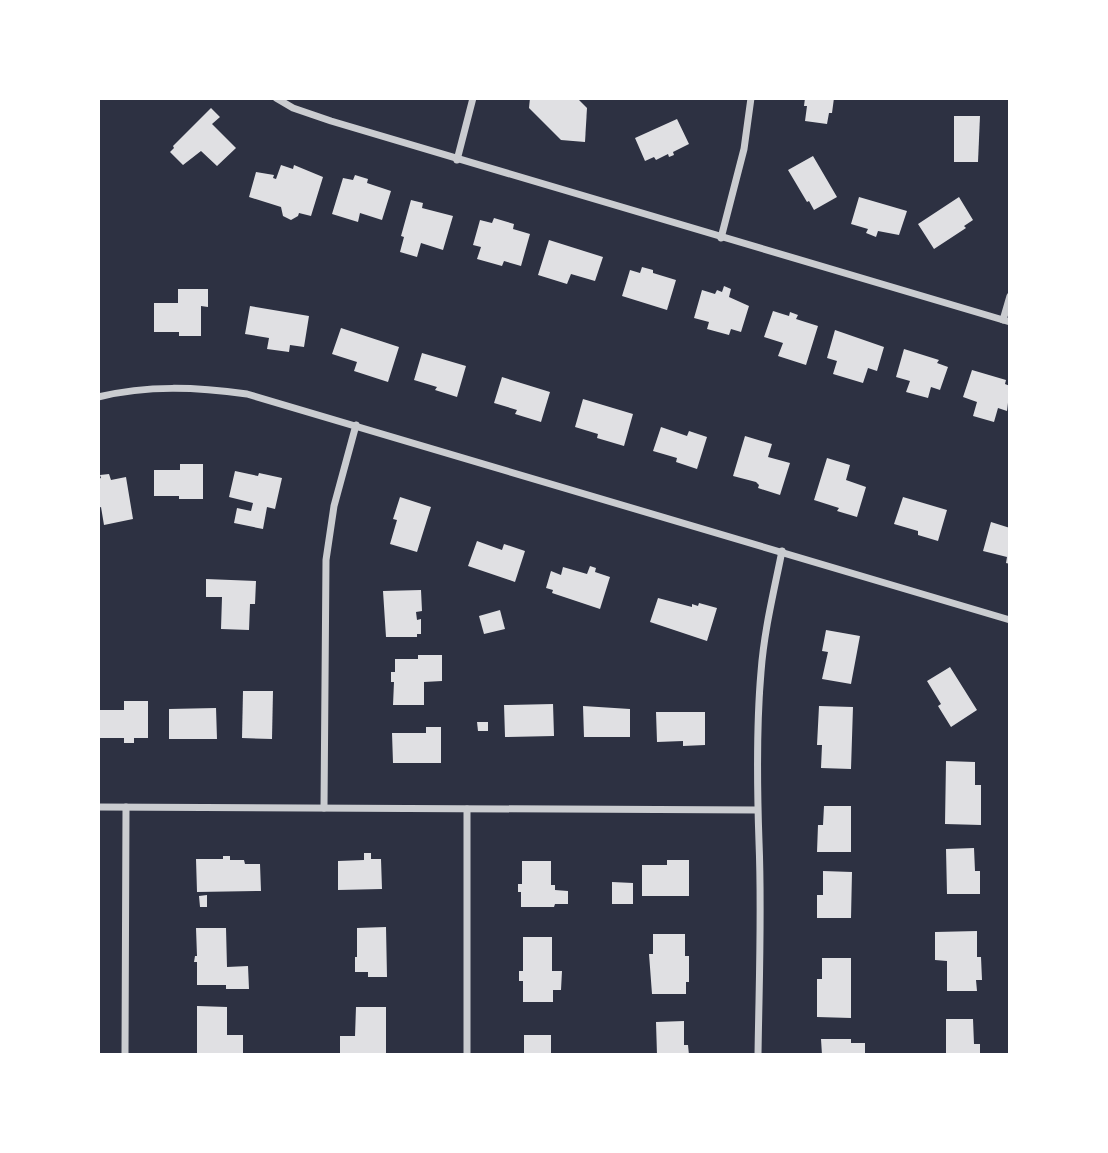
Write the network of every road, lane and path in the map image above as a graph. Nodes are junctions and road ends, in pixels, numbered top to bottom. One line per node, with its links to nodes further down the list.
1 (276, 98): 4 (street)
2 (473, 98): 4 (street)
3 (751, 98): 5 (street)
4 (457, 160): 5 (street)
5 (721, 238): 7 (street)
6 (1010, 296): 7 (street)
7 (1006, 321)
8 (98, 397): 9 (street)
9 (356, 425): 10 (street); 14 (street)
10 (782, 551): 11 (street); 16 (street)
11 (1010, 620)
12 (98, 807): 13 (street)
13 (126, 807): 14 (street); 17 (street)
14 (324, 808): 15 (street)
15 (467, 809): 16 (street); 18 (street)
16 (757, 810): 19 (street)
17 (125, 1055)
18 (467, 1055)
19 (758, 1055)

